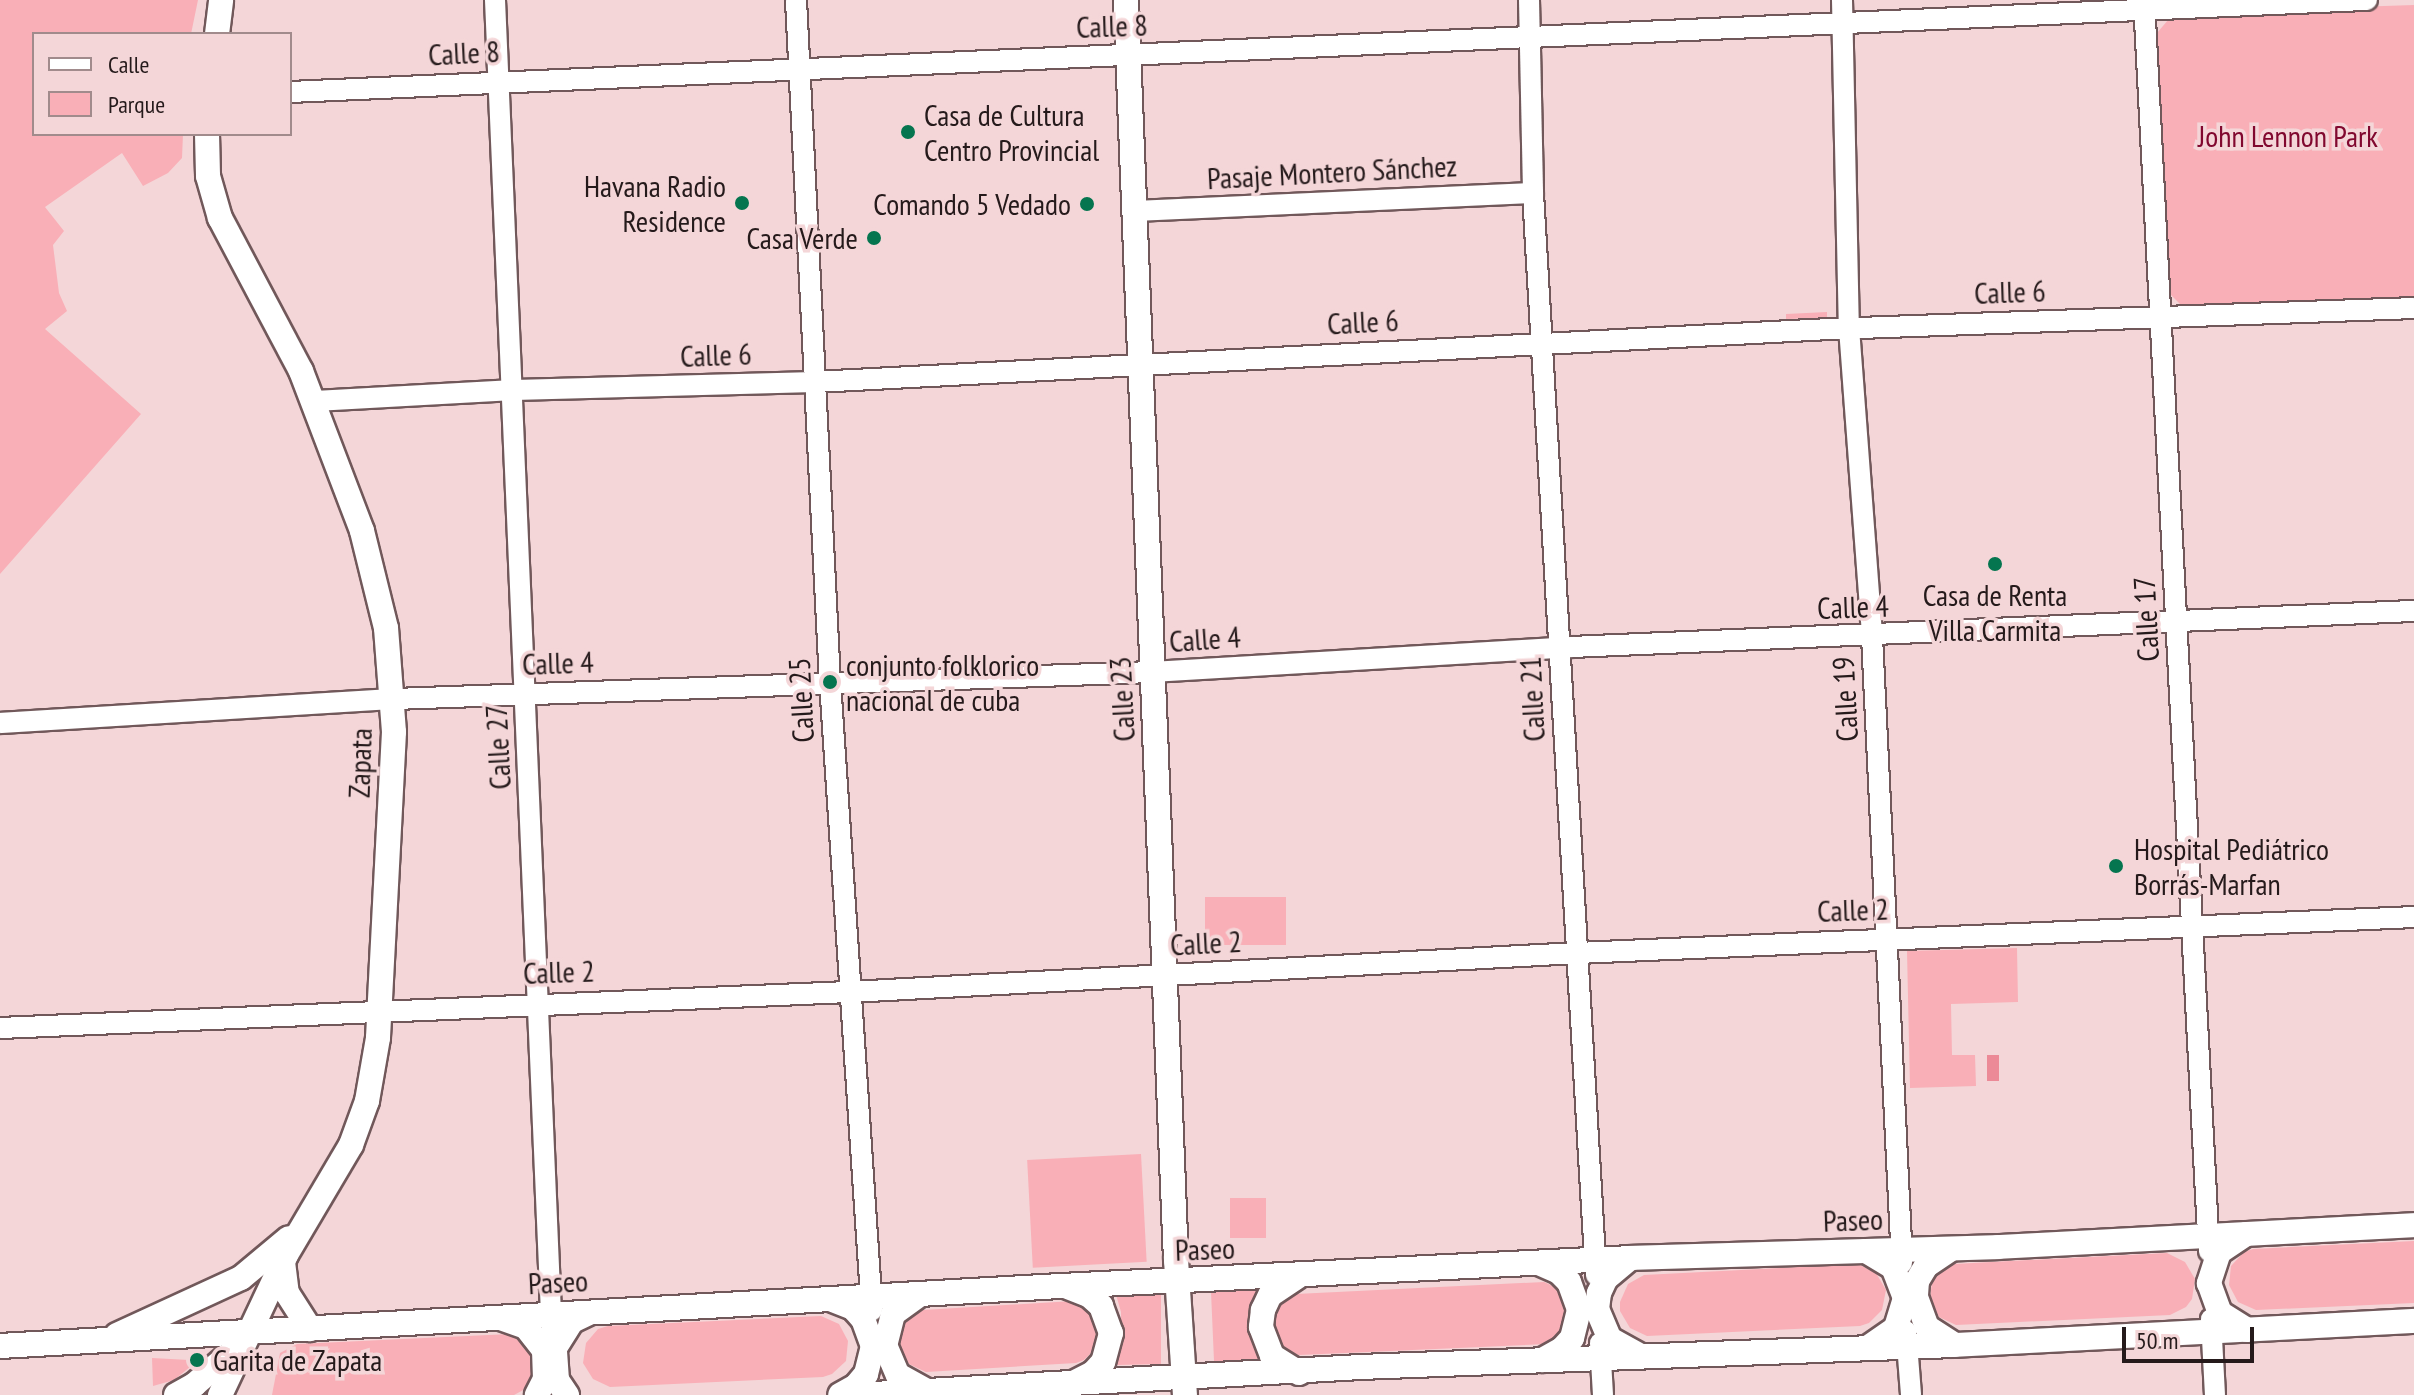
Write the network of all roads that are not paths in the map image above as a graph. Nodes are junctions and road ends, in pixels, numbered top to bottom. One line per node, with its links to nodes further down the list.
1 (221, 0): 10 (main road)
2 (495, 0): 14 (street, Calle 27)
3 (796, 0): 13 (street, Calle 25)
4 (1126, 0): 12 (main road, Calle 23)
5 (1529, 0): 11 (street, Calle 21)
6 (1842, 0): 9 (street, Calle 19)
7 (2367, 0): 8 (street, Calle 8)
8 (2144, 4): 9 (street, Calle 8); 20 (street, Calle 17)
9 (1843, 23): 11 (street, Calle 8); 21 (street, Calle 19)
10 (217, 32)
11 (1530, 38): 12 (street, Calle 8); 17 (street, Calle 21)
12 (1129, 54): 13 (street, Calle 8); 18 (main road, Calle 23)
13 (799, 69): 14 (street, Calle 8); 24 (street, Calle 25)
14 (500, 81): 15 (street, Calle 8); 25 (street, Calle 27)
15 (292, 92)
16 (207, 136): 26 (main road, Zapata)
17 (1533, 193): 18 (street, Pasaje Montero Sánchez); 22 (street, Calle 21)
18 (1134, 211): 23 (main road, Calle 23)
19 (2414, 308): 20 (street, Calle 6)
20 (2160, 317): 21 (street, Calle 6); 28 (street, Calle 17)
21 (1849, 328): 22 (street, Calle 6); 29 (street, Calle 19)
22 (1542, 344): 23 (street, Calle 6); 30 (street, Calle 21)
23 (1141, 363): 24 (street, Calle 6); 31 (main road, Calle 23)
24 (815, 382): 25 (street, Calle 6); 32 (street, Calle 25)
25 (514, 390): 26 (street, Calle 6); 33 (street, Calle 27)
26 (315, 401): 34 (main road, Zapata)
27 (2414, 611): 28 (street, Calle 4)
28 (2176, 621): 29 (street, Calle 4); 37 (street, Calle 17)
29 (1872, 636): 30 (street, Calle 4); 38 (street, Calle 19)
30 (1559, 648): 31 (street, Calle 4); 39 (street, Calle 21)
31 (1153, 672): 32 (street, Calle 4); 40 (main road, Calle 23)
32 (830, 682): 33 (street, Calle 4); 41 (street, Calle 25)
33 (525, 694): 34 (street, Calle 4); 42 (street, Calle 27)
34 (394, 699): 35 (street, Calle 4); 43 (main road, Zapata)
35 (0, 723)
36 (2414, 917): 37 (street, Calle 2)
37 (2192, 928): 38 (street, Calle 2); 48 (street, Calle 17)
38 (1887, 939): 39 (street, Calle 2); 51 (street, Calle 19)
39 (1577, 953): 40 (street, Calle 2); 54 (street, Calle 21)
40 (1167, 975): 41 (street, Calle 2); 57 (main road, Calle 23)
41 (850, 992): 42 (street, Calle 2); 61 (street, Calle 25)
42 (539, 1003): 43 (street, Calle 2); 66 (street, Calle 27)
43 (379, 1011): 44 (street, Calle 2); 45 (main road, Zapata)
44 (0, 1028)
45 (308, 1215): 53 (main road, Zapata); 73 (main road)
46 (2414, 1225): 47 (main road, Paseo)
47 (2248, 1233): 48 (main road, Paseo); 58 (main road)
48 (2208, 1234): 49 (main road, Paseo); 58 (street, Calle 17)
49 (1953, 1248): 51 (main road, Paseo); 75 (main road)
50 (1866, 1251): 51 (main road, Paseo); 52 (main road, Paseo); 62 (main road)
51 (1902, 1251): 62 (street, Calle 19)
52 (1631, 1258): 54 (main road, Paseo); 64 (main road)
53 (283, 1262): 69 (main road); 72 (main road, Zapata)
54 (1596, 1262): 55 (main road, Paseo); 64 (street, Calle 21)
55 (1530, 1263): 56 (main road, Paseo); 81 (main road)
56 (1297, 1277): 57 (main road, Paseo); 83 (main road)
57 (1178, 1281): 59 (main road, Paseo); 85 (main road, Calle 23)
58 (2209, 1283): 70 (main road); 71 (street, Calle 17)
59 (1061, 1286): 60 (main road, Paseo); 84 (main road)
60 (919, 1295): 61 (main road, Paseo); 86 (main road)
61 (871, 1297): 63 (main road, Paseo); 77 (street, Calle 25)
62 (1905, 1298): 74 (street, Calle 19); 78 (main road)
63 (824, 1299): 65 (main road, Paseo); 77 (main road)
64 (1597, 1309): 79 (main road); 80 (street, Calle 21)
65 (589, 1313): 66 (main road, Paseo); 82 (main road)
66 (550, 1315): 67 (main road, Paseo); 82 (street, Calle 27)
67 (495, 1317): 69 (main road, Paseo); 90 (main road)
68 (2414, 1321): 70 (main road)
69 (310, 1329): 72 (main road, Paseo)
70 (2247, 1330): 71 (main road)
71 (2212, 1331): 75 (main road); 96 (street)
72 (248, 1333): 73 (main road, Paseo); 88 (main road); 89 (main road, Zapata)
73 (104, 1341): 76 (main road, Paseo)
74 (1907, 1345): 75 (main road); 78 (main road); 95 (street, Calle 19)
75 (1954, 1345)
76 (0, 1346)
77 (873, 1346): 87 (street, Calle 25); 93 (main road)
78 (1869, 1347): 79 (main road)
79 (1638, 1354): 80 (main road)
80 (1601, 1356): 81 (main road); 94 (street, Calle 21)
81 (1536, 1361): 83 (main road)
82 (554, 1364): 91 (street, Calle 27); 92 (main road)
83 (1300, 1373): 85 (main road)
84 (1067, 1385): 85 (main road); 86 (main road)
85 (1185, 1386)
86 (926, 1390): 87 (main road)
87 (869, 1394)
88 (176, 1395)
89 (220, 1395)
90 (537, 1395)
91 (556, 1395)
92 (567, 1395)
93 (840, 1395)
94 (1603, 1395)
95 (1911, 1395)
96 (2215, 1395)

